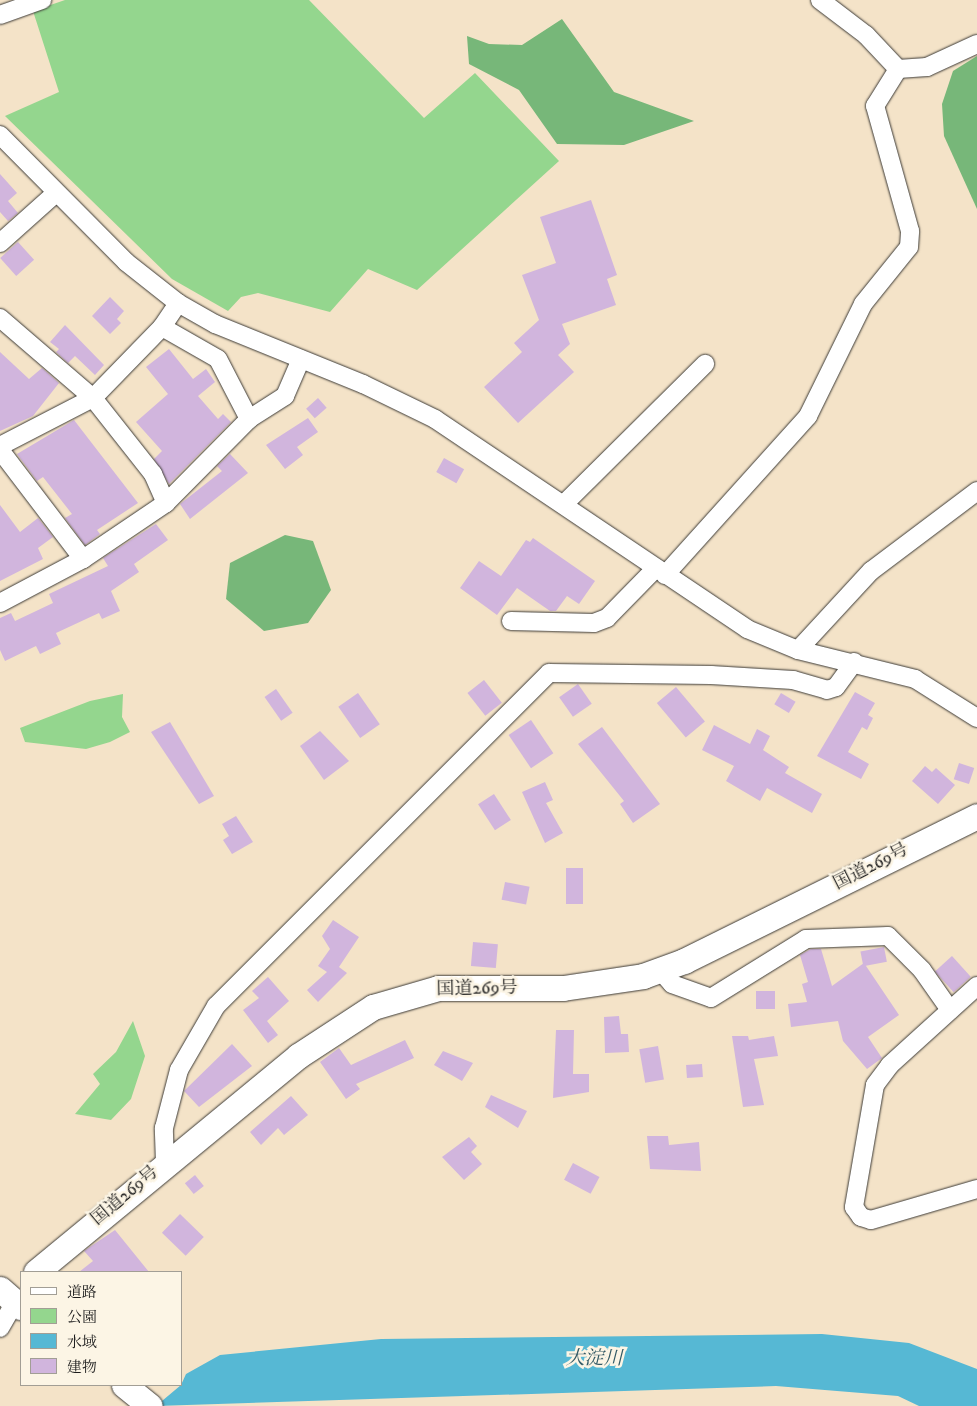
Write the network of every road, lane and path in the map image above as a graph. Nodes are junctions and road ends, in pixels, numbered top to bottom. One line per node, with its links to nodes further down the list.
1 (42, 0): 3 (street)
2 (820, 0): 5 (street)
3 (0, 15)
4 (977, 44): 5 (street)
5 (898, 69): 22 (street)
6 (0, 135): 7 (street)
7 (56, 193): 8 (street); 9 (street)
8 (0, 243)
9 (178, 303): 11 (street); 12 (street)
10 (0, 318): 14 (street)
11 (162, 327): 14 (street); 15 (street)
12 (301, 358): 15 (street); 20 (street)
13 (705, 364): 20 (street)
14 (94, 398): 16 (street); 19 (street)
15 (248, 419): 19 (street)
16 (0, 446)
17 (0, 450): 21 (street)
18 (977, 492): 25 (street)
19 (166, 503): 21 (street)
20 (564, 504): 22 (street)
21 (83, 559): 23 (street)
22 (660, 572): 24 (street); 25 (street)
23 (0, 603)
24 (511, 621)
25 (798, 650): 26 (street)
26 (854, 662): 27 (street); 32 (street)
27 (977, 718)
28 (977, 816): 29 (highway, 国道269号)
29 (660, 970): 31 (street); 32 (highway, 国道269号)
30 (977, 986): 31 (street)
31 (950, 1010): 33 (street)
32 (165, 1163): 34 (highway, 国道269号)
33 (977, 1189)
34 (37, 1271)
35 (14, 1298): 36 (street)
36 (0, 1328)
37 (125, 1386): 38 (highway)
38 (150, 1406)

